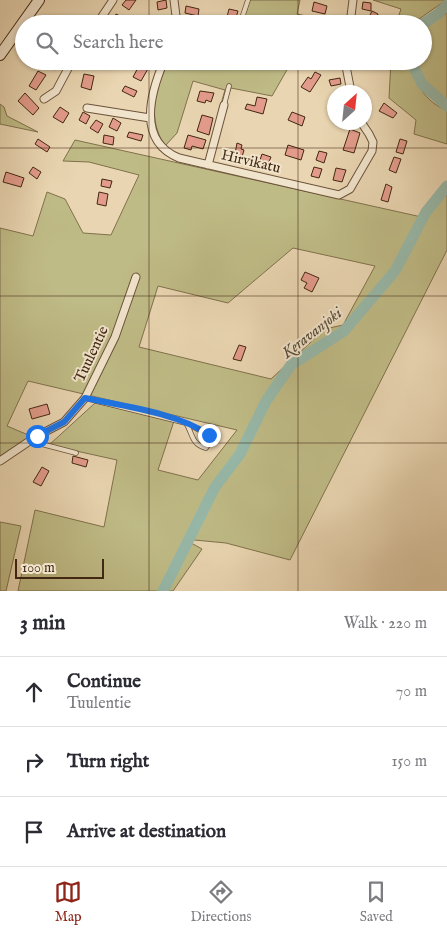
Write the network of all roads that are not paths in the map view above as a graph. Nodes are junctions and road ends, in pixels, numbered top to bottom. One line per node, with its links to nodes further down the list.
1 (39, 0): 6 (main road)
2 (113, 0): 7 (street)
3 (174, 0): 8 (street)
4 (248, 0): 9 (lane)
5 (353, 0): 10 (street)
6 (28, 15)
7 (102, 15)
8 (176, 15)
9 (243, 15)
10 (351, 15)
11 (15, 33): 12 (main road)
12 (0, 54)
13 (67, 70): 18 (street)
14 (161, 70): 21 (street, Hirvikatu)
15 (347, 70): 16 (street)
16 (350, 85)
17 (229, 86): 19 (lane)
18 (44, 99)
19 (224, 105): 23 (street)
20 (87, 108): 21 (street)
21 (150, 118): 23 (street, Hirvikatu)
22 (366, 130): 23 (street, Hirvikatu)
23 (208, 165)
24 (136, 277): 25 (street, Tuulentie)
25 (85, 398): 26 (lane); 27 (street, Tuulentie)
26 (186, 423): 26 (lane)
27 (30, 440): 28 (lane); 29 (street, Tuulentie)
28 (76, 453)
29 (0, 461)

